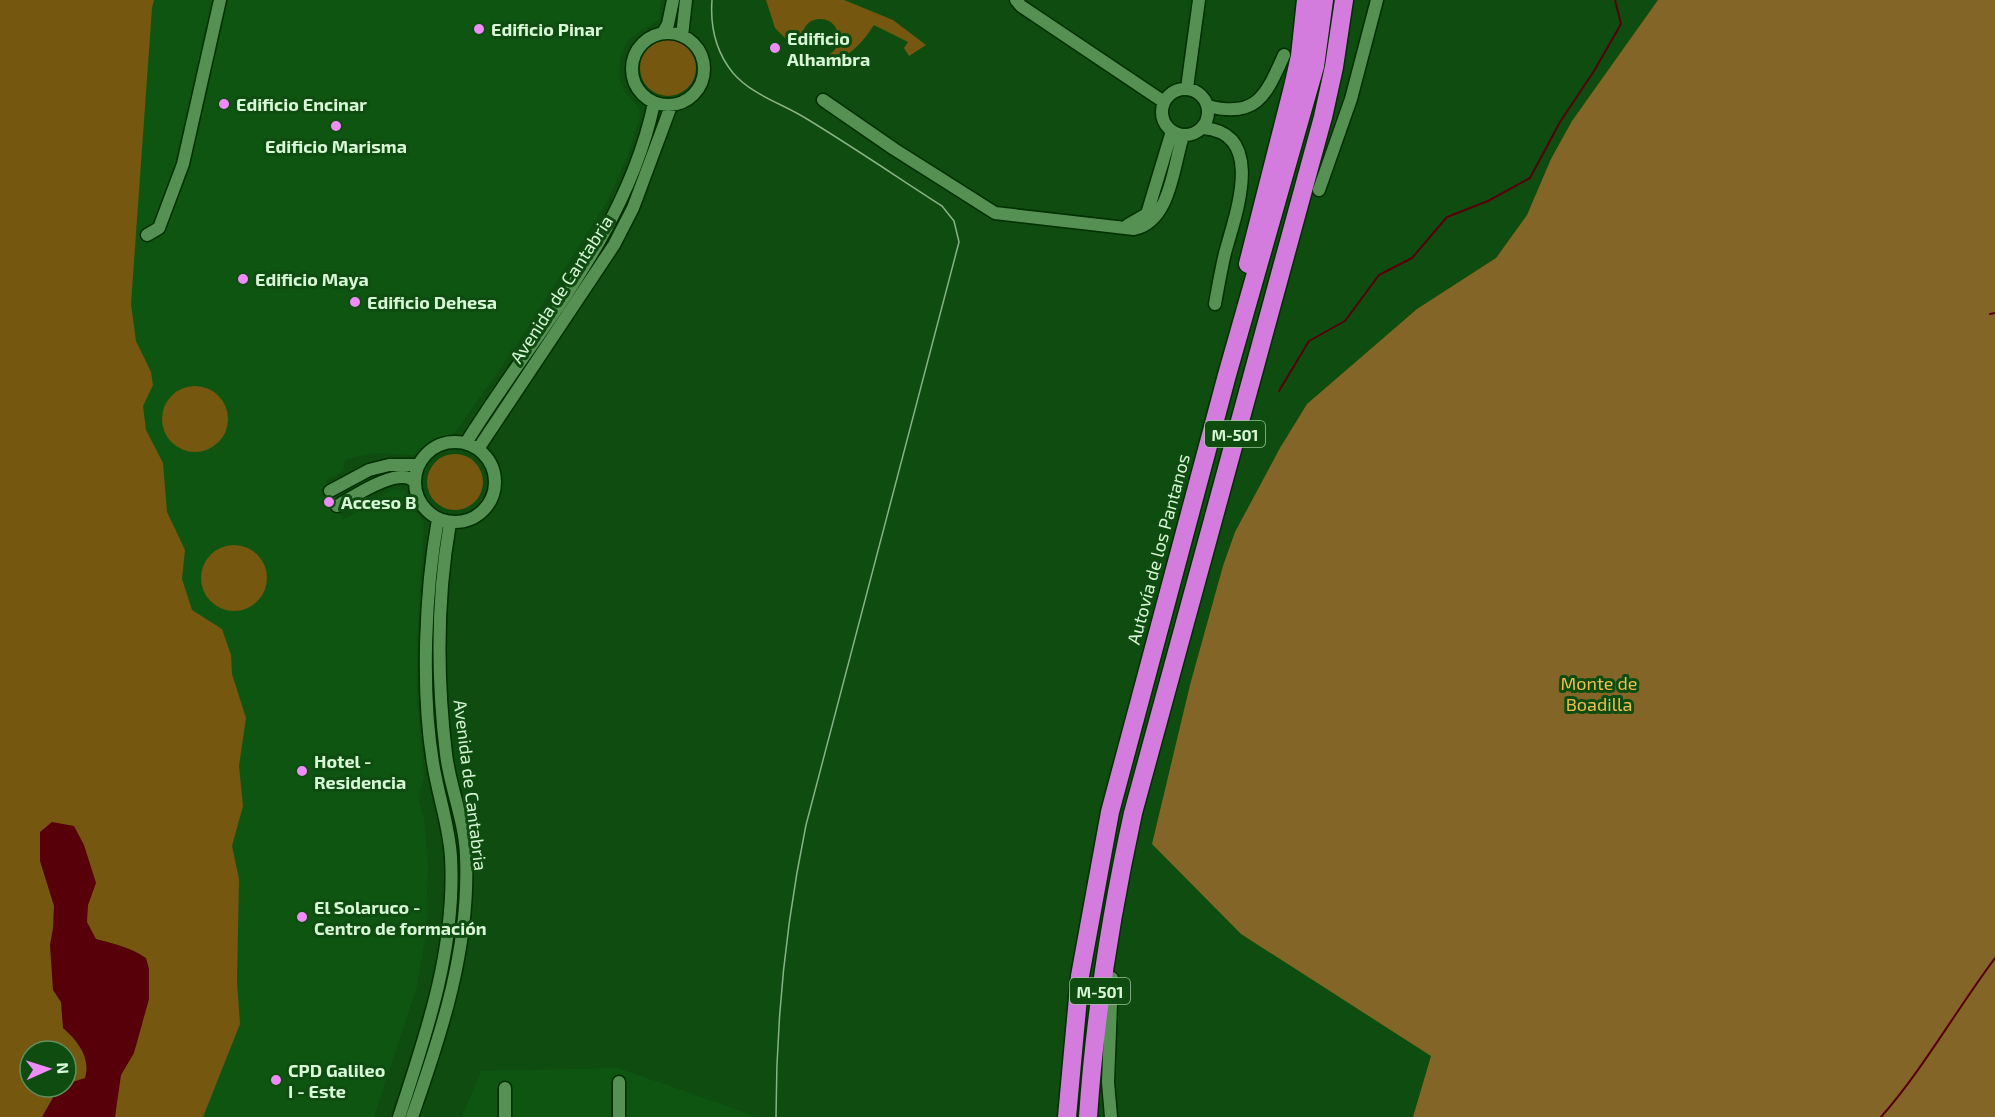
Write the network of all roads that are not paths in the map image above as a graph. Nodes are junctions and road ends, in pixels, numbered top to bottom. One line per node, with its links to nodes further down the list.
1 (220, 0): 22 (street)
2 (673, 0): 10 (street)
3 (686, 0): 11 (street)
4 (1016, 0): 15 (street)
5 (1199, 0): 13 (street)
6 (1306, 0): 24 (highway)
7 (1324, 0): 24 (highway, Autovía de los Pantanos / M-501)
8 (1344, 0): 32 (highway, M-501)
9 (1377, 0): 21 (street)
10 (663, 33): 11 (street); 16 (street)
11 (682, 36): 17 (street)
12 (1284, 55): 18 (street)
13 (1187, 88): 15 (street); 18 (street)
14 (823, 100): 20 (street)
15 (1164, 102): 20 (street)
16 (654, 103): 17 (street); 25 (street, Avenida de Cantabria)
17 (671, 106): 26 (street, Avenida de Cantabria)
18 (1208, 106): 19 (street)
19 (1203, 128): 20 (street); 23 (street)
20 (1177, 134)
21 (1319, 190)
22 (147, 235)
23 (1215, 304)
24 (1227, 375): 40 (highway, Autovía de los Pantanos / M-501)
25 (466, 443): 26 (street); 27 (street)
26 (478, 449): 31 (street)
27 (418, 465): 28 (street); 29 (street)
28 (414, 481): 30 (street); 31 (street)
29 (330, 491)
30 (337, 506)
31 (444, 521): 36 (street, Avenida de Cantabria); 37 (street, Avenida de Cantabria)
32 (1121, 867): 33 (highway); 41 (highway, M-501)
33 (1112, 978): 42 (highway); 43 (street)
34 (619, 1082): 39 (street)
35 (505, 1088): 38 (street)
36 (399, 1117)
37 (412, 1117)
38 (505, 1117)
39 (619, 1117)
40 (1067, 1117)
41 (1088, 1117)
42 (1099, 1117)
43 (1111, 1117)

